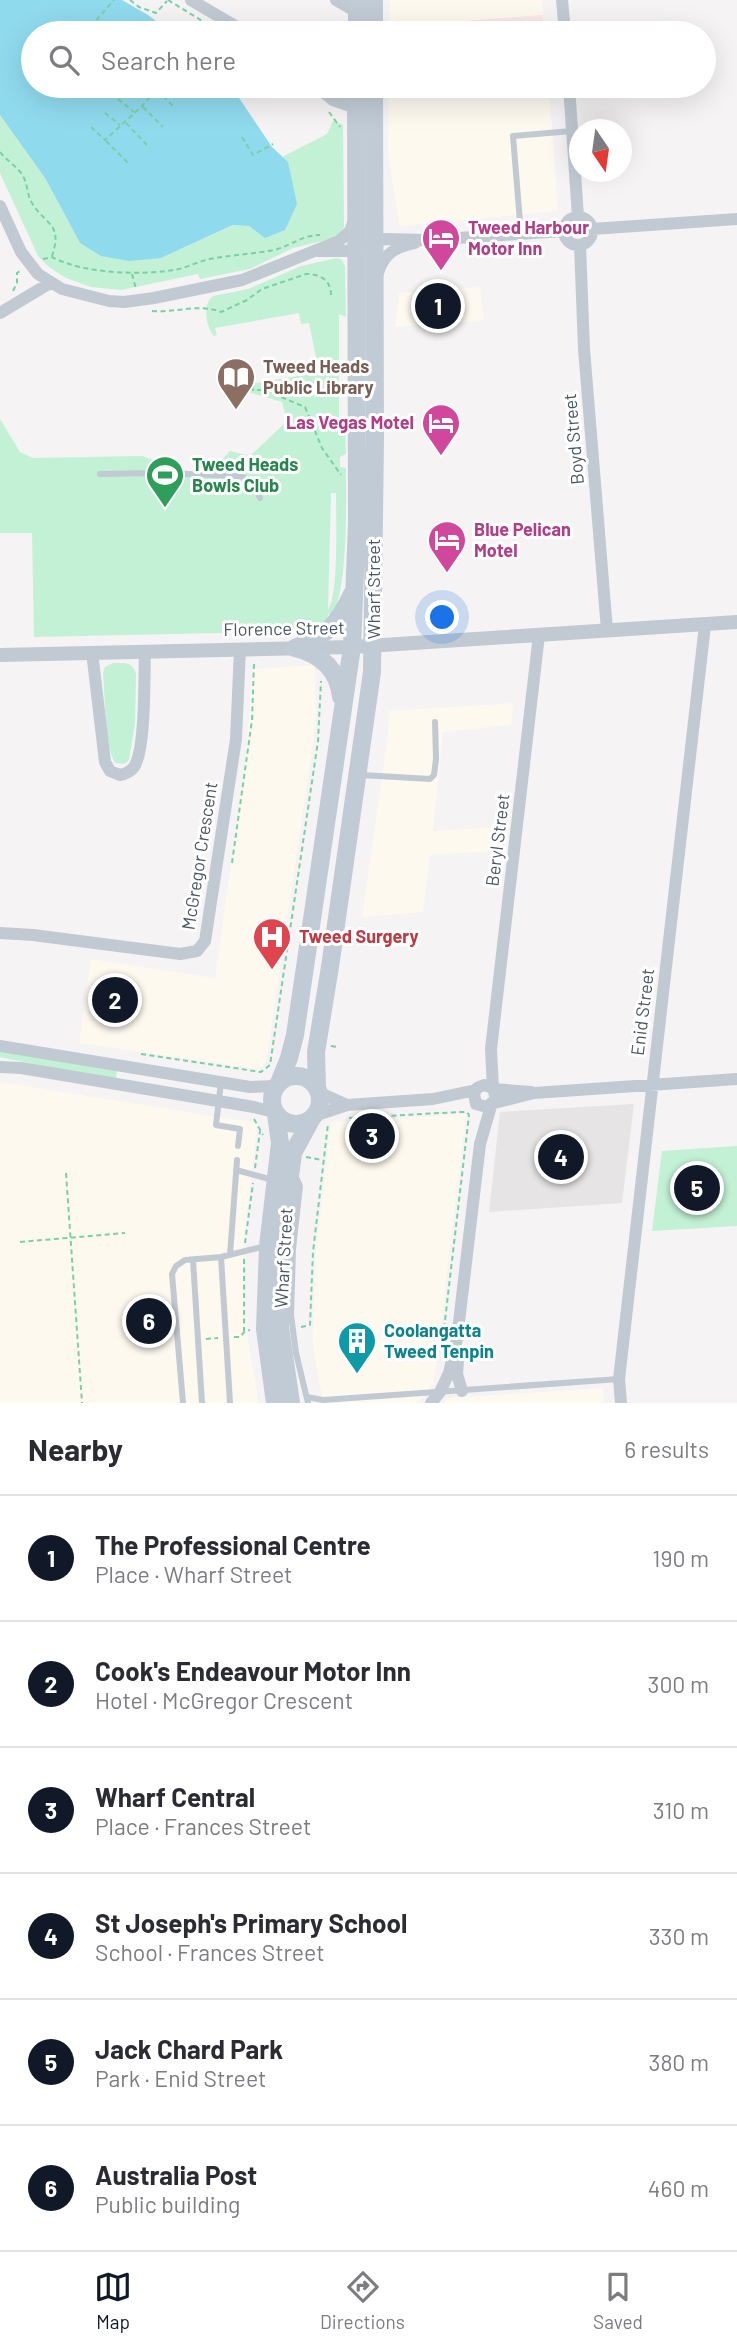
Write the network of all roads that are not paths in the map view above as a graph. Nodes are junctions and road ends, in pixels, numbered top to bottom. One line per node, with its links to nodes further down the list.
1 (191, 0): 6 (street)
2 (336, 0): 5 (street)
3 (374, 0): 7 (main road)
4 (562, 0): 8 (street)
5 (357, 6)
6 (227, 21)
7 (374, 21)
8 (564, 21)
9 (329, 98): 13 (street)
10 (356, 98): 13 (main road, Wharf Street)
11 (374, 98): 25 (main road, Wharf Street)
12 (570, 98): 14 (street)
13 (356, 108): 18 (main road, Wharf Street)
14 (571, 119)
15 (569, 131): 23 (lane)
16 (576, 182): 19 (street)
17 (0, 206): 29 (street)
18 (357, 209): 27 (main road, Wharf Street); 28 (street)
19 (578, 217): 21 (street); 22 (street)
20 (737, 219): 21 (street)
21 (592, 229): 26 (street)
22 (563, 231): 23 (street); 26 (street)
23 (522, 234): 24 (street)
24 (429, 240): 25 (street); 30 (street)
25 (374, 242): 27 (street); 30 (main road, Wharf Street)
26 (580, 246): 37 (street, Boyd Street)
27 (356, 248): 28 (street); 34 (main road, Wharf Street)
28 (318, 251): 29 (street)
29 (50, 283): 31 (street)
30 (374, 286): 39 (main road, Wharf Street)
31 (0, 313)
32 (100, 474): 33 (lane)
33 (260, 498)
34 (355, 588): 40 (main road, Wharf Street); 41 (main road)
35 (737, 622): 36 (street, Florence Street)
36 (705, 625): 37 (street, Florence Street); 56 (street, Enid Street)
37 (607, 630): 38 (street, Florence Street)
38 (539, 635): 39 (street, Florence Street); 51 (street, Beryl Street)
39 (373, 645): 40 (street, Florence Street); 48 (main road, Wharf Street)
40 (352, 647): 41 (street, Florence Street); 46 (main road, Wharf Street)
41 (295, 648): 42 (street, Florence Street); 46 (main road)
42 (240, 649): 43 (street, Florence Street); 49 (street, McGregor Crescent)
43 (145, 651): 44 (street, Florence Street); 44 (street)
44 (92, 652): 45 (street, Florence Street)
45 (0, 654)
46 (342, 711): 55 (main road, Wharf Street)
47 (435, 722): 48 (lane)
48 (359, 775): 58 (main road, Wharf Street)
49 (0, 933)
50 (0, 1046): 54 (street)
51 (491, 1049): 57 (street, Beryl Street); 60 (street, Beryl Street)
52 (0, 1067): 61 (street)
53 (737, 1079): 56 (street)
54 (221, 1082): 55 (street); 61 (lane)
55 (278, 1085): 58 (main road); 64 (main road)
56 (652, 1085): 59 (street); 77 (street, Enid Street)
57 (493, 1088): 59 (street); 60 (street); 62 (street)
58 (318, 1090): 63 (street); 65 (main road)
59 (534, 1093): 62 (street)
60 (477, 1096): 62 (street); 63 (street); 66 (street, Beryl Street)
61 (219, 1101): 64 (street); 67 (lane)
62 (492, 1104): 66 (street, Beryl Street)
63 (347, 1105): 65 (street)
64 (275, 1113): 65 (main road); 71 (main road, Wharf Street)
65 (319, 1118): 69 (main road, Wharf Street)
66 (480, 1144): 76 (street, Beryl Street)
67 (239, 1146)
68 (237, 1160): 70 (lane)
69 (296, 1162): 80 (lane); 80 (main road, Wharf Street)
70 (236, 1170): 71 (lane); 73 (lane)
71 (275, 1180): 72 (main road, Wharf Street)
72 (268, 1246): 73 (lane); 84 (main road, Wharf Street)
73 (230, 1255): 74 (lane)
74 (221, 1257): 75 (lane); 83 (lane)
75 (193, 1259): 81 (lane); 82 (lane)
76 (457, 1339): 78 (street, Beryl Street); 79 (street, Beryl Street)
77 (619, 1379): 78 (lane); 86 (street, Enid Street)
78 (462, 1391): 79 (lane)
79 (440, 1392): 80 (lane); 85 (street, Beryl Street)
80 (302, 1401)
81 (183, 1403)
82 (202, 1403)
83 (230, 1403)
84 (275, 1403)
85 (431, 1403)
86 (621, 1403)

